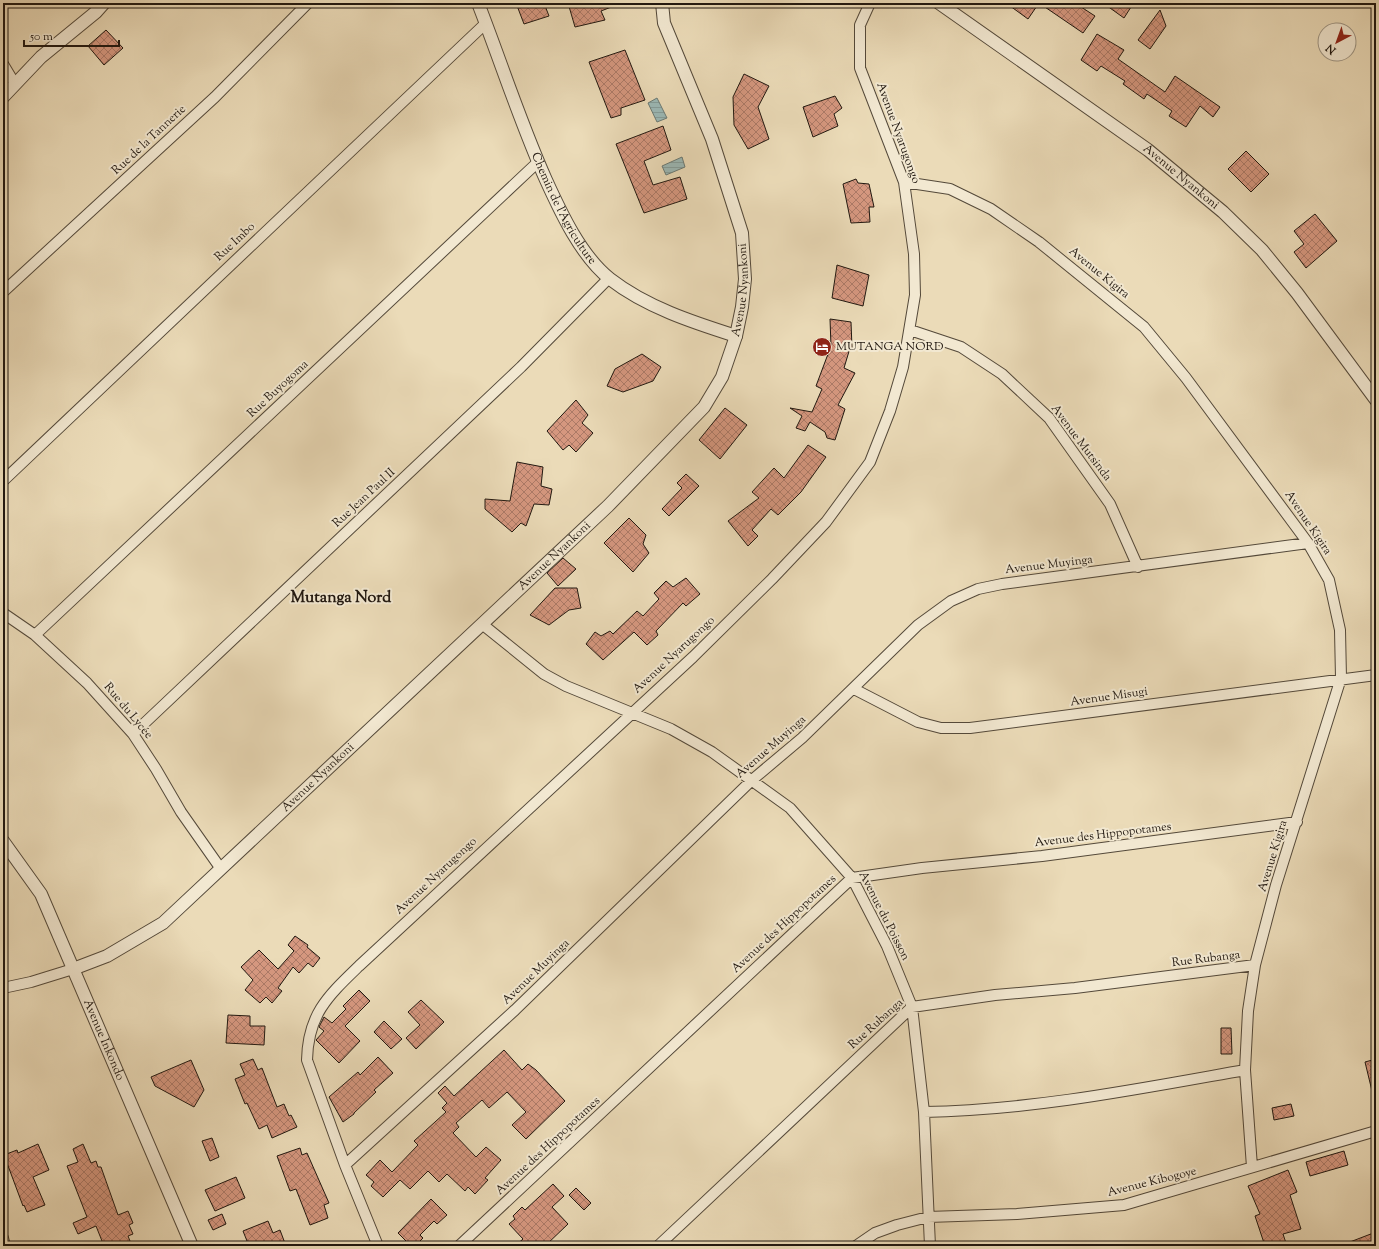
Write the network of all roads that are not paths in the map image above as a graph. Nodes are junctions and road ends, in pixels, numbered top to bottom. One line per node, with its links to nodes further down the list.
1 (104, 3): 9 (street)
2 (308, 3): 14 (street, Rue de la Tannerie)
3 (478, 3): 7 (street, Chemin de l'Agriculture)
4 (662, 3): 16 (street, Avenue Nyankoni)
5 (870, 3): 12 (street, Avenue Nyarugongo)
6 (939, 3): 17 (street, Avenue Nyankoni)
7 (486, 23): 11 (street, Chemin de l'Agriculture); 18 (street, Rue Imbo)
8 (3, 64): 9 (street)
9 (15, 84): 10 (street)
10 (3, 97)
11 (538, 162): 13 (street, Chemin de l'Agriculture); 23 (street, Rue Buyogoma)
12 (904, 182): 15 (street, Avenue Nyarugongo); 19 (street, Avenue Kigira)
13 (609, 278): 16 (street, Chemin de l'Agriculture); 28 (street, Rue Jean Paul II)
14 (3, 292)
15 (910, 330): 20 (street, Avenue Mutsinda); 27 (street, Avenue Nyarugongo)
16 (736, 336): 22 (street, Avenue Nyankoni)
17 (1376, 400)
18 (3, 481)
19 (1308, 543): 20 (street, Avenue Muyinga); 25 (street, Avenue Kigira)
20 (1138, 567): 26 (street, Avenue Muyinga)
21 (3, 614): 23 (street, Rue du Lycée)
22 (482, 624): 27 (street, Avenue du Poisson); 32 (street, Avenue Nyankoni)
23 (35, 635): 28 (street, Rue du Lycée)
24 (1376, 675): 25 (street, Avenue Misugi)
25 (1341, 678): 26 (street, Avenue Misugi); 30 (street, Avenue Kigira)
26 (854, 689): 29 (street, Avenue Muyinga)
27 (632, 712): 29 (street, Avenue du Poisson); 41 (street, Avenue Nyarugongo)
28 (133, 734): 32 (street, Rue du Lycée)
29 (752, 780): 33 (street, Avenue du Poisson); 41 (street, Avenue Muyinga)
30 (1296, 822): 33 (street, Avenue des Hippopotames); 34 (street, Avenue Kigira)
31 (3, 841): 35 (street, Avenue Inkondo)
32 (221, 869): 35 (street, Avenue Nyankoni)
33 (852, 878): 37 (street, Avenue du Poisson); 48 (street, Avenue des Hippopotames)
34 (1255, 965): 37 (street, Rue Rubanga); 38 (street, Avenue Kigira)
35 (73, 969): 36 (street); 46 (street, Avenue Inkondo)
36 (3, 988)
37 (912, 1007): 39 (street, Avenue du Poisson); 49 (street, Rue Rubanga)
38 (1245, 1070): 39 (street); 42 (street, Avenue Kigira)
39 (924, 1112): 43 (street, Avenue du Poisson)
40 (1376, 1131): 42 (street, Avenue Kibogoye)
41 (345, 1165): 47 (street, Avenue Nyarugongo)
42 (1252, 1167): 43 (street, Avenue Kibogoye)
43 (928, 1217): 50 (street, Avenue Kibogoye); 51 (street, Avenue du Poisson)
44 (3, 1238): 45 (street)
45 (5, 1246)
46 (192, 1246)
47 (378, 1246)
48 (459, 1246)
49 (658, 1246)
50 (856, 1246)
51 (930, 1246)

